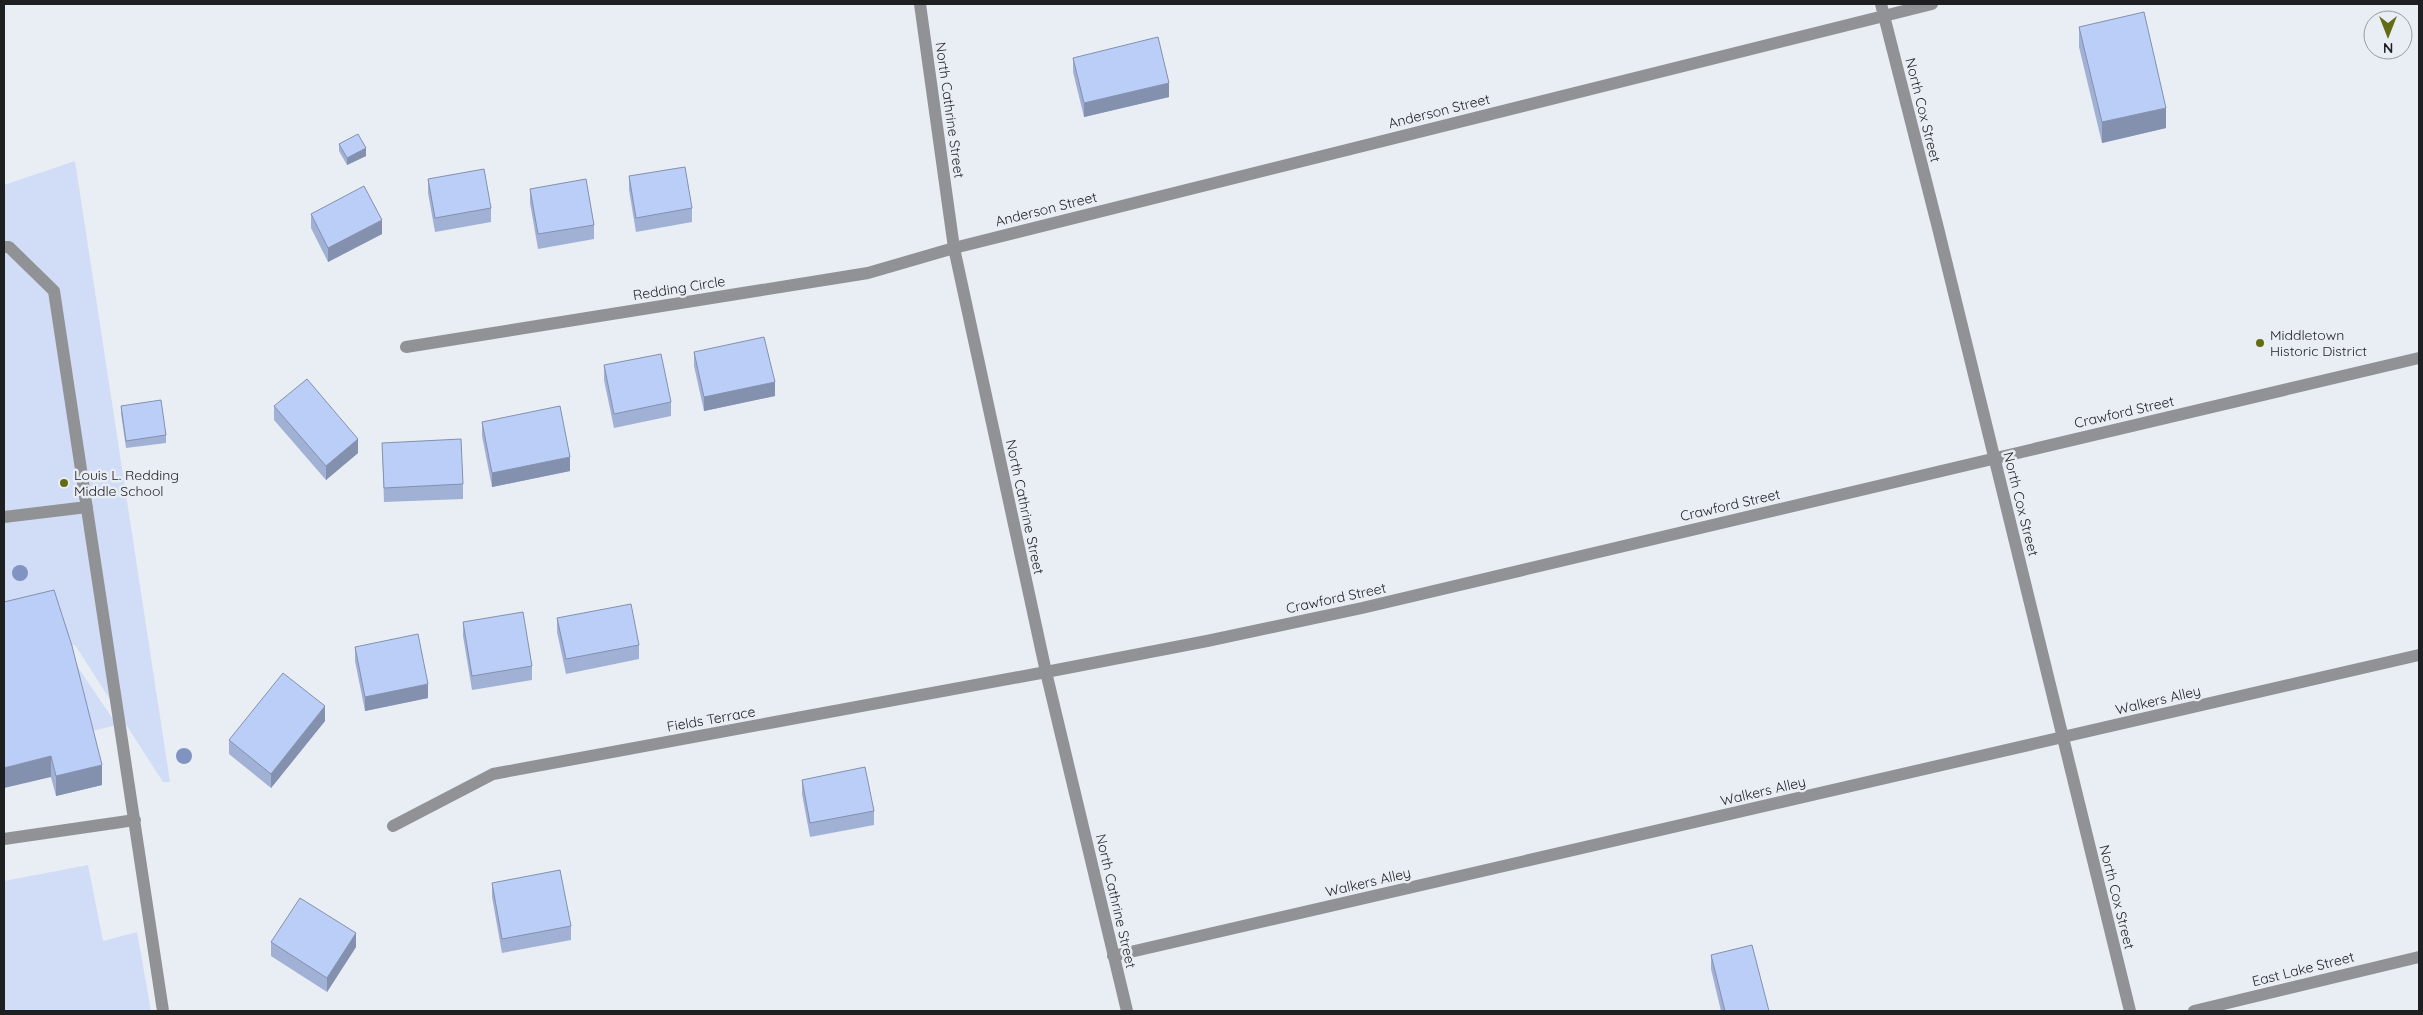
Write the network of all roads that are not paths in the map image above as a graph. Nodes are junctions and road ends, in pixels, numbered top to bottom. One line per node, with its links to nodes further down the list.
1 (920, 4): 5 (street, North Cathrine Street)
2 (1932, 4): 3 (street, Anderson Street)
3 (1882, 10): 5 (street, Anderson Street); 8 (street, North Cox Street)
4 (4, 247): 9 (street)
5 (954, 248): 6 (street, Redding Circle); 12 (street, North Cathrine Street)
6 (406, 347)
7 (2419, 358): 8 (street, Crawford Street)
8 (1995, 458): 12 (street, Crawford Street); 13 (street, North Cox Street)
9 (87, 508): 10 (street); 14 (street)
10 (4, 517)
11 (2419, 656): 13 (street, Walkers Alley)
12 (1046, 672): 15 (street, Fields Terrace); 17 (street, North Cathrine Street)
13 (2063, 737): 17 (street, Walkers Alley); 21 (street, North Cox Street)
14 (134, 820): 16 (street); 19 (street)
15 (393, 826)
16 (4, 839)
17 (1113, 956): 20 (street, North Cathrine Street)
18 (2419, 957): 22 (street, East Lake Street)
19 (163, 1011)
20 (1127, 1011)
21 (2130, 1011)
22 (2194, 1011)

